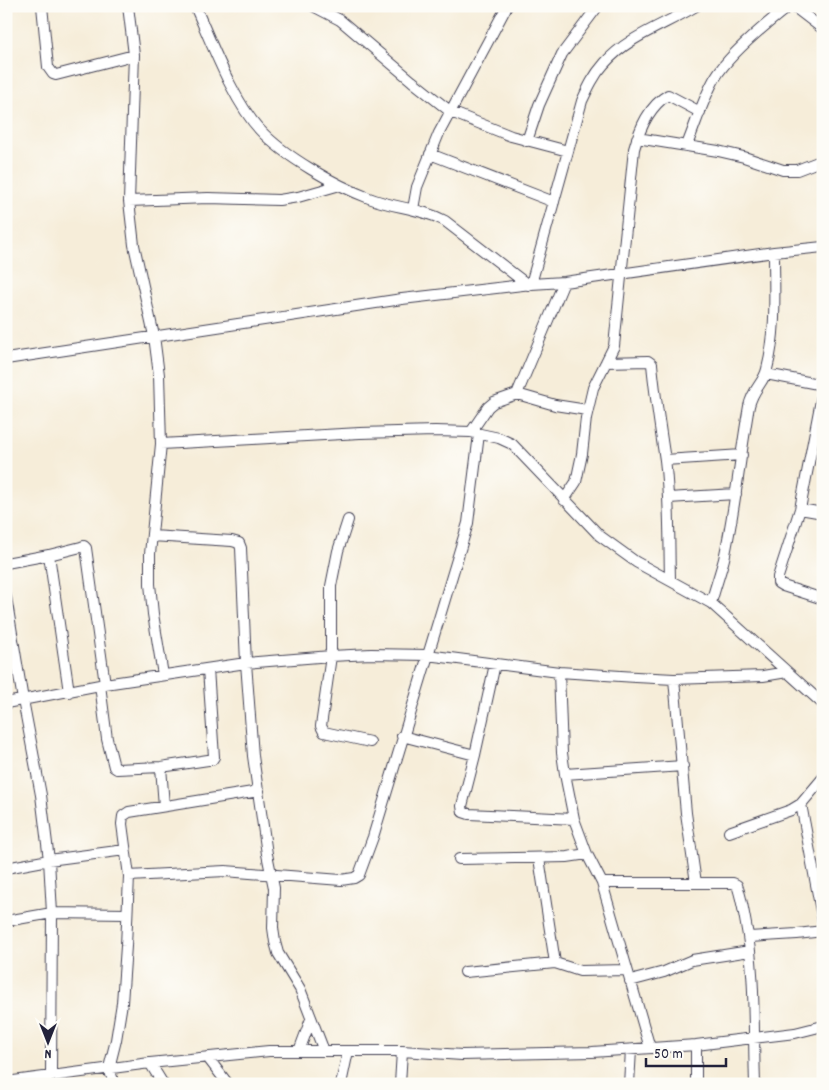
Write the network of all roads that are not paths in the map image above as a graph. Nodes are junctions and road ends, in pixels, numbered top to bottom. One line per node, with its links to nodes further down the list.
1 (42, 6): 10 (street)
2 (128, 6): 10 (street)
3 (195, 6): 19 (street)
4 (313, 6): 11 (street)
5 (507, 6): 11 (street)
6 (598, 6): 14 (street)
7 (696, 6): 16 (street)
8 (791, 6): 9 (street); 12 (street)
9 (823, 29)
10 (134, 55): 20 (street)
11 (451, 112): 14 (street); 17 (street)
12 (700, 112): 13 (street); 15 (street)
13 (637, 138): 15 (street); 25 (street)
14 (527, 141): 16 (street)
15 (687, 145): 18 (street)
16 (568, 152): 21 (street)
17 (430, 154): 21 (street); 22 (street)
18 (823, 160)
19 (340, 185): 20 (street); 22 (street)
20 (129, 201): 28 (street)
21 (554, 202): 27 (street)
22 (413, 209): 27 (street)
23 (823, 247): 24 (street)
24 (774, 252): 25 (street); 31 (street)
25 (621, 274): 26 (street); 30 (street)
26 (564, 282): 27 (street); 34 (street)
27 (529, 284): 28 (street)
28 (154, 336): 29 (street); 37 (street)
29 (6, 359)
30 (606, 362): 35 (street); 39 (street)
31 (766, 374): 32 (street); 38 (street)
32 (823, 385)
33 (823, 390): 43 (street)
34 (516, 394): 35 (street); 36 (street)
35 (587, 410): 42 (street)
36 (475, 433): 37 (street); 42 (street); 53 (street)
37 (161, 444): 46 (street)
38 (742, 455): 39 (street); 40 (street)
39 (665, 460): 41 (street)
40 (736, 494): 41 (street); 52 (street)
41 (668, 498): 49 (street)
42 (564, 500): 49 (street)
43 (800, 509): 44 (street); 51 (street)
44 (823, 513)
45 (348, 520): 54 (street)
46 (152, 536): 55 (street); 60 (street)
47 (49, 556): 48 (street); 62 (street); 64 (street)
48 (6, 564)
49 (670, 579): 52 (street)
50 (6, 597): 65 (street)
51 (823, 599)
52 (711, 603): 59 (street)
53 (427, 655): 54 (street); 56 (street); 68 (street)
54 (331, 656): 55 (street); 69 (street)
55 (246, 663): 57 (street); 75 (street)
56 (495, 664): 58 (street); 70 (street)
57 (208, 670): 60 (street); 72 (street)
58 (559, 672): 61 (street); 73 (street)
59 (787, 672): 61 (street); 66 (street)
60 (163, 675): 62 (street)
61 (674, 679): 71 (street)
62 (103, 684): 64 (street); 72 (street)
63 (823, 689): 66 (street)
64 (69, 692): 65 (street)
65 (23, 700): 67 (street); 85 (street)
66 (819, 701)
67 (6, 703)
68 (402, 736): 70 (street); 87 (street)
69 (370, 742)
70 (475, 755): 79 (street)
71 (683, 766): 73 (street); 90 (street)
72 (161, 767): 78 (street)
73 (565, 774): 79 (street)
74 (823, 778): 76 (street)
75 (258, 791): 78 (street); 87 (street)
76 (819, 792): 77 (street)
77 (801, 804): 80 (street); 91 (street)
78 (164, 806): 81 (street)
79 (574, 819): 82 (street)
80 (729, 832)
81 (125, 850): 85 (street); 88 (street)
82 (587, 854): 83 (street); 89 (street)
83 (539, 858): 84 (street); 99 (street)
84 (459, 859)
85 (49, 860): 86 (street); 92 (street)
86 (6, 868)
87 (271, 874): 88 (street); 103 (street)
88 (128, 876): 93 (street)
89 (602, 883): 90 (street); 100 (street)
90 (696, 883): 97 (street)
91 (821, 893): 95 (street)
92 (52, 913): 93 (street); 94 (street); 116 (street)
93 (127, 914): 115 (street)
94 (6, 921)
95 (823, 922)
96 (823, 931): 97 (street)
97 (748, 937): 98 (street)
98 (750, 951): 102 (street); 105 (street)
99 (555, 963): 100 (street); 101 (street)
100 (627, 970): 102 (street)
101 (465, 972)
102 (630, 981): 107 (street)
103 (312, 1019): 109 (street); 110 (street)
104 (823, 1026): 105 (street)
105 (754, 1038): 106 (street); 125 (street)
106 (696, 1045): 107 (street); 124 (street)
107 (650, 1048): 108 (street)
108 (631, 1050): 112 (street); 123 (street)
109 (299, 1051): 110 (street); 113 (street)
110 (324, 1051): 111 (street)
111 (348, 1051): 112 (street); 121 (street)
112 (402, 1051): 122 (street)
113 (208, 1058): 114 (street); 120 (street)
114 (150, 1063): 115 (street); 119 (street)
115 (109, 1068): 116 (street); 118 (street)
116 (51, 1076): 117 (street)
117 (6, 1082)
118 (114, 1084)
119 (163, 1084)
120 (228, 1084)
121 (341, 1084)
122 (400, 1084)
123 (628, 1084)
124 (696, 1084)
125 (755, 1084)

